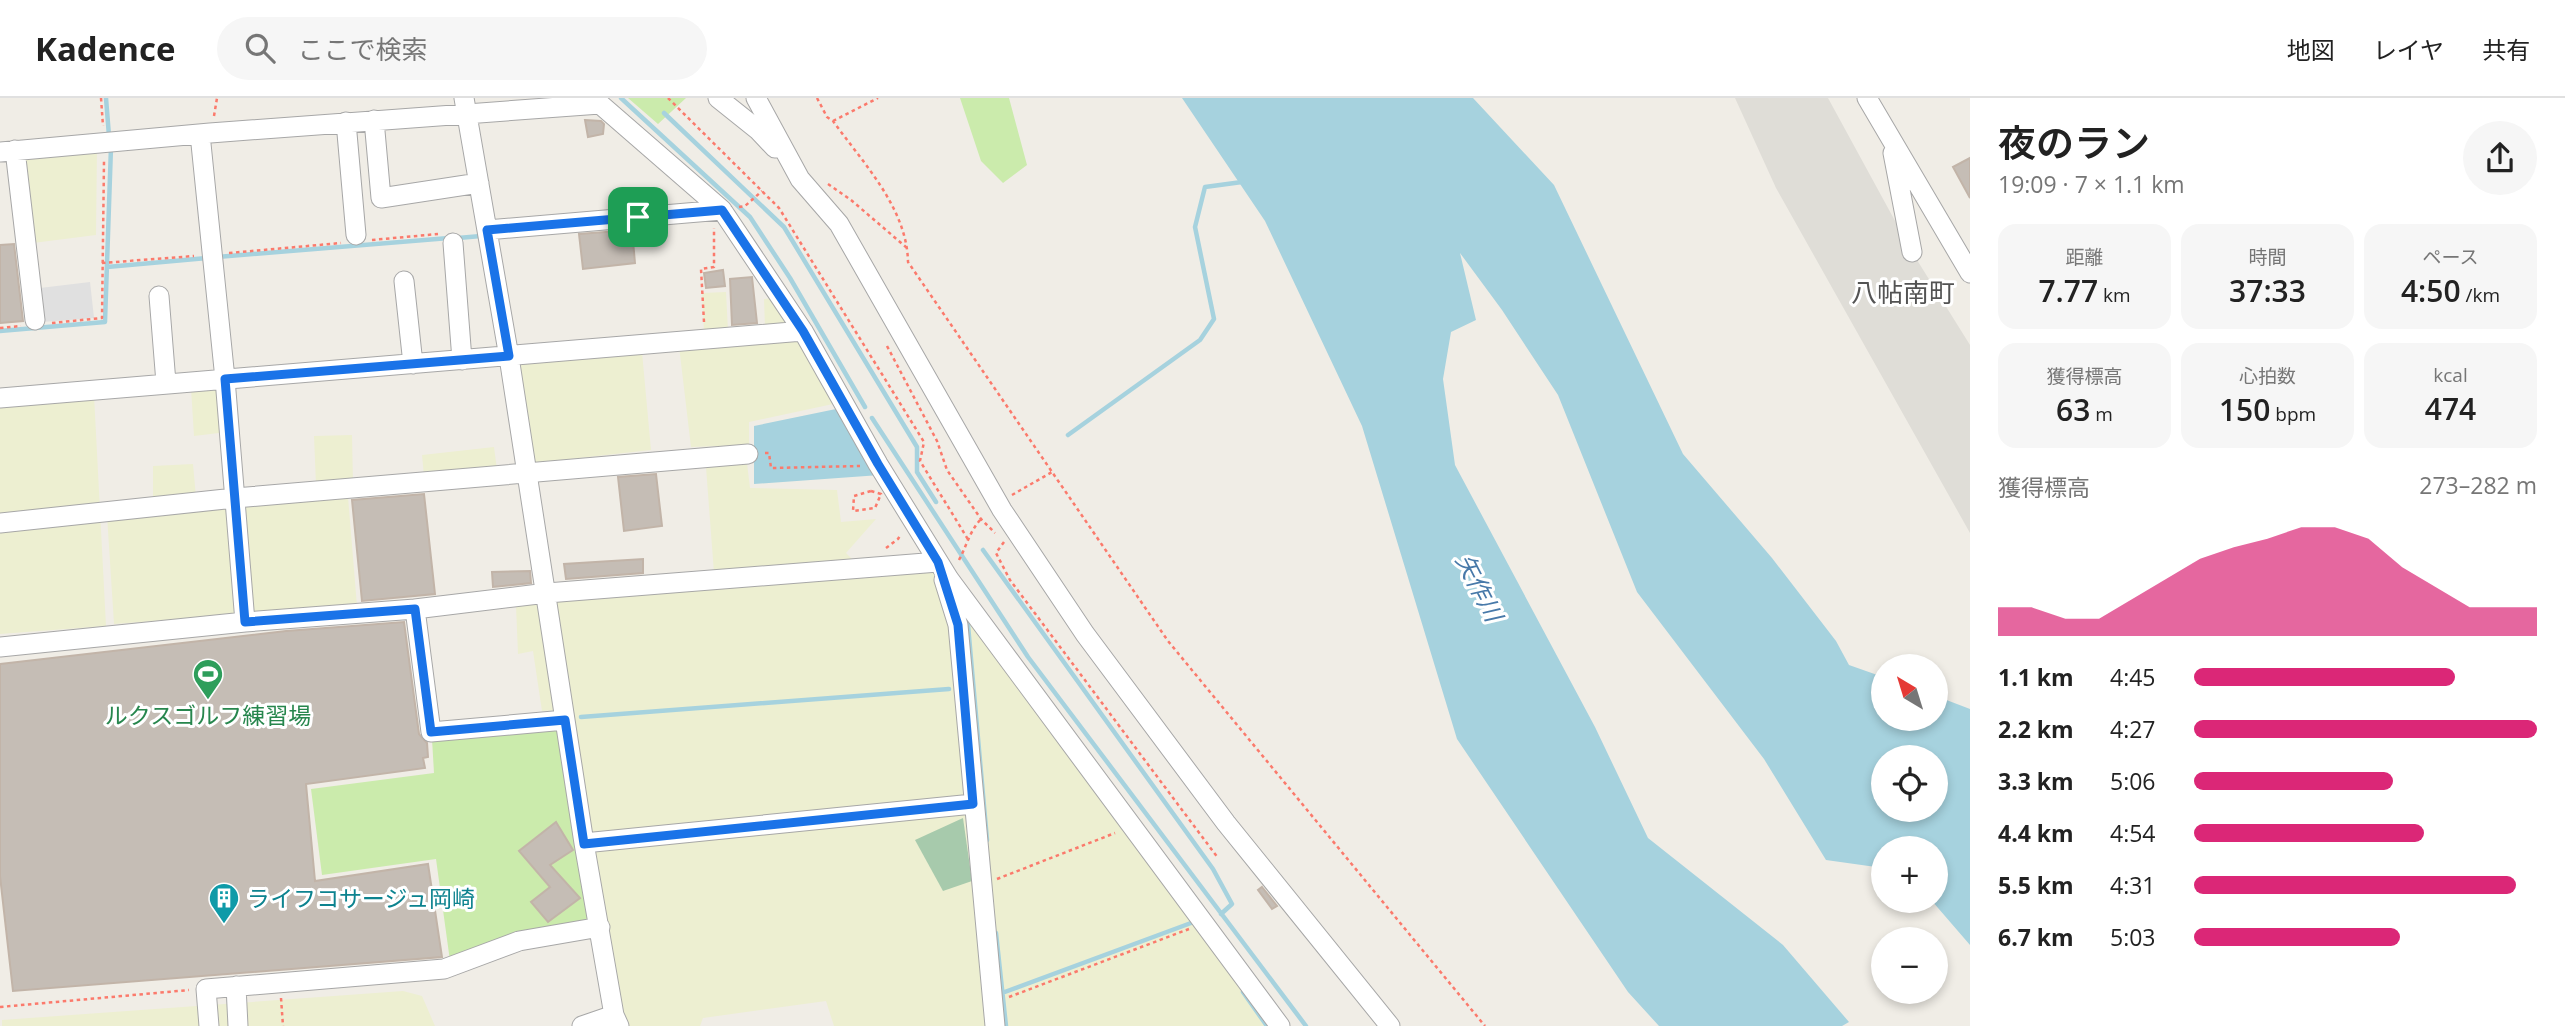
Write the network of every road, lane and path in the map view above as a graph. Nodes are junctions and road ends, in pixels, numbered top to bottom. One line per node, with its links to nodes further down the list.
1 (102, 98): 14 (path)
2 (668, 98): 18 (path)
3 (719, 98): 16 (street)
4 (756, 98): 16 (street)
5 (817, 98): 10 (path)
6 (878, 98): 10 (path)
7 (1867, 98): 13 (street)
8 (465, 105): 9 (street); 17 (street); 20 (street)
9 (374, 120): 11 (street); 17 (street)
10 (833, 121): 24 (path)
11 (346, 122): 12 (street); 22 (street)
12 (201, 134): 14 (street); 26 (street)
13 (1890, 138): 25 (street); 28 (street)
14 (104, 142): 15 (street); 27 (path)
15 (7, 151): 32 (street)
16 (797, 174): 24 (path); 48 (street)
17 (479, 183): 21 (street)
18 (762, 191): 19 (path); 51 (path)
19 (745, 206)
20 (718, 210): 21 (street); 33 (street); 34 (path)
21 (487, 230): 36 (street)
22 (356, 235)
23 (453, 243): 37 (street)
24 (908, 249): 44 (path)
25 (1912, 252)
26 (212, 255): 27 (path); 39 (street)
27 (103, 263): 31 (path)
28 (1970, 273)
29 (404, 281): 38 (street)
30 (159, 296): 40 (street)
31 (102, 318)
32 (35, 320)
33 (803, 331): 34 (street); 52 (street)
34 (704, 340): 36 (street)
35 (884, 340): 61 (path)
36 (509, 356): 37 (street); 45 (street)
37 (462, 360): 38 (street)
38 (413, 364): 39 (street)
39 (225, 379): 40 (street); 46 (street)
40 (166, 383): 41 (street)
41 (0, 398)
42 (748, 454): 43 (path); 45 (street)
43 (847, 467)
44 (1053, 471): 48 (path); 78 (path)
45 (528, 474): 46 (street); 53 (street)
46 (235, 498): 49 (street); 55 (street)
47 (876, 501): 47 (path)
48 (998, 503): 77 (street)
49 (0, 523)
50 (972, 528): 51 (path)
51 (970, 541): 52 (path)
52 (944, 571): 53 (street); 58 (street); 59 (street)
53 (547, 593): 54 (street); 57 (street)
54 (415, 609): 55 (street); 57 (street)
55 (245, 622): 56 (street)
56 (0, 647)
57 (565, 720): 60 (street)
58 (973, 804): 60 (street); 62 (street)
59 (1132, 826): 62 (path); 63 (street)
60 (584, 844): 64 (street)
61 (1218, 858)
62 (981, 886): 68 (street)
63 (1204, 923): 68 (path); 76 (street)
64 (600, 926): 65 (street); 70 (street)
65 (280, 983): 66 (street); 73 (path)
66 (236, 986): 67 (street); 72 (street)
67 (206, 989): 69 (path); 71 (street)
68 (992, 1003): 75 (street)
69 (0, 1007)
70 (617, 1020): 74 (street)
71 (209, 1026)
72 (238, 1026)
73 (283, 1026)
74 (582, 1026)
75 (995, 1026)
76 (1280, 1026)
77 (1390, 1026)
78 (1485, 1026)

